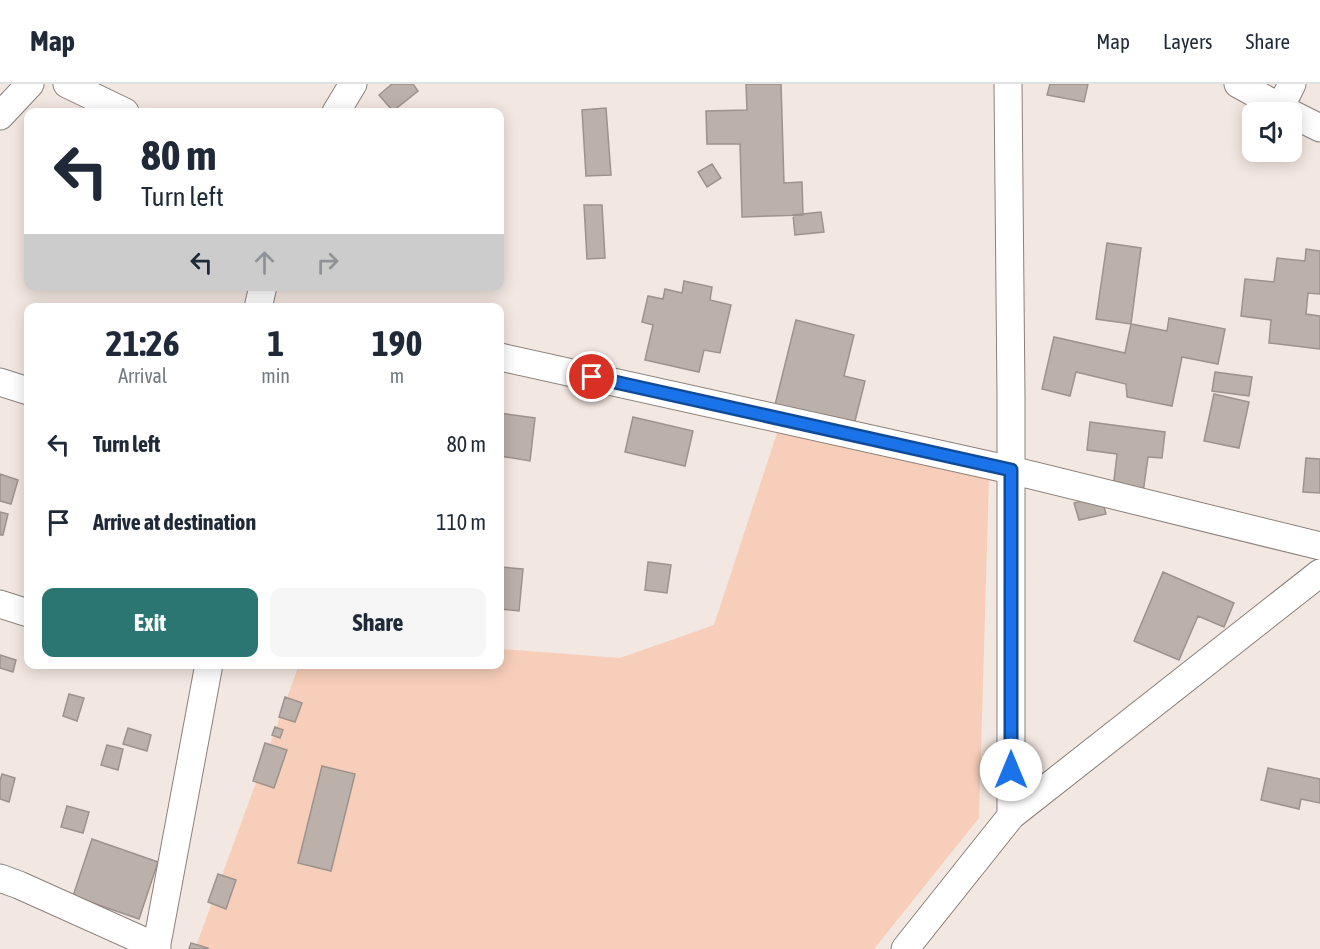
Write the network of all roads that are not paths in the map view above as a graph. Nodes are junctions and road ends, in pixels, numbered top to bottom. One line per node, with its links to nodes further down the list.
1 (30, 84): 11 (street)
2 (67, 84): 9 (street)
3 (353, 84): 10 (street)
4 (1008, 84): 15 (street)
5 (1238, 84): 7 (street)
6 (1292, 84): 8 (street)
7 (1271, 102)
8 (1289, 102)
9 (116, 108)
10 (338, 108)
11 (0, 117)
12 (1302, 119): 13 (street)
13 (1320, 128)
14 (504, 358): 15 (street)
15 (1011, 470): 16 (street); 21 (street)
16 (1320, 546)
17 (1320, 573): 21 (street)
18 (0, 604): 19 (street)
19 (24, 612)
20 (203, 669): 23 (street)
21 (1011, 816): 24 (street)
22 (0, 878): 23 (street)
23 (156, 948)
24 (906, 949)

